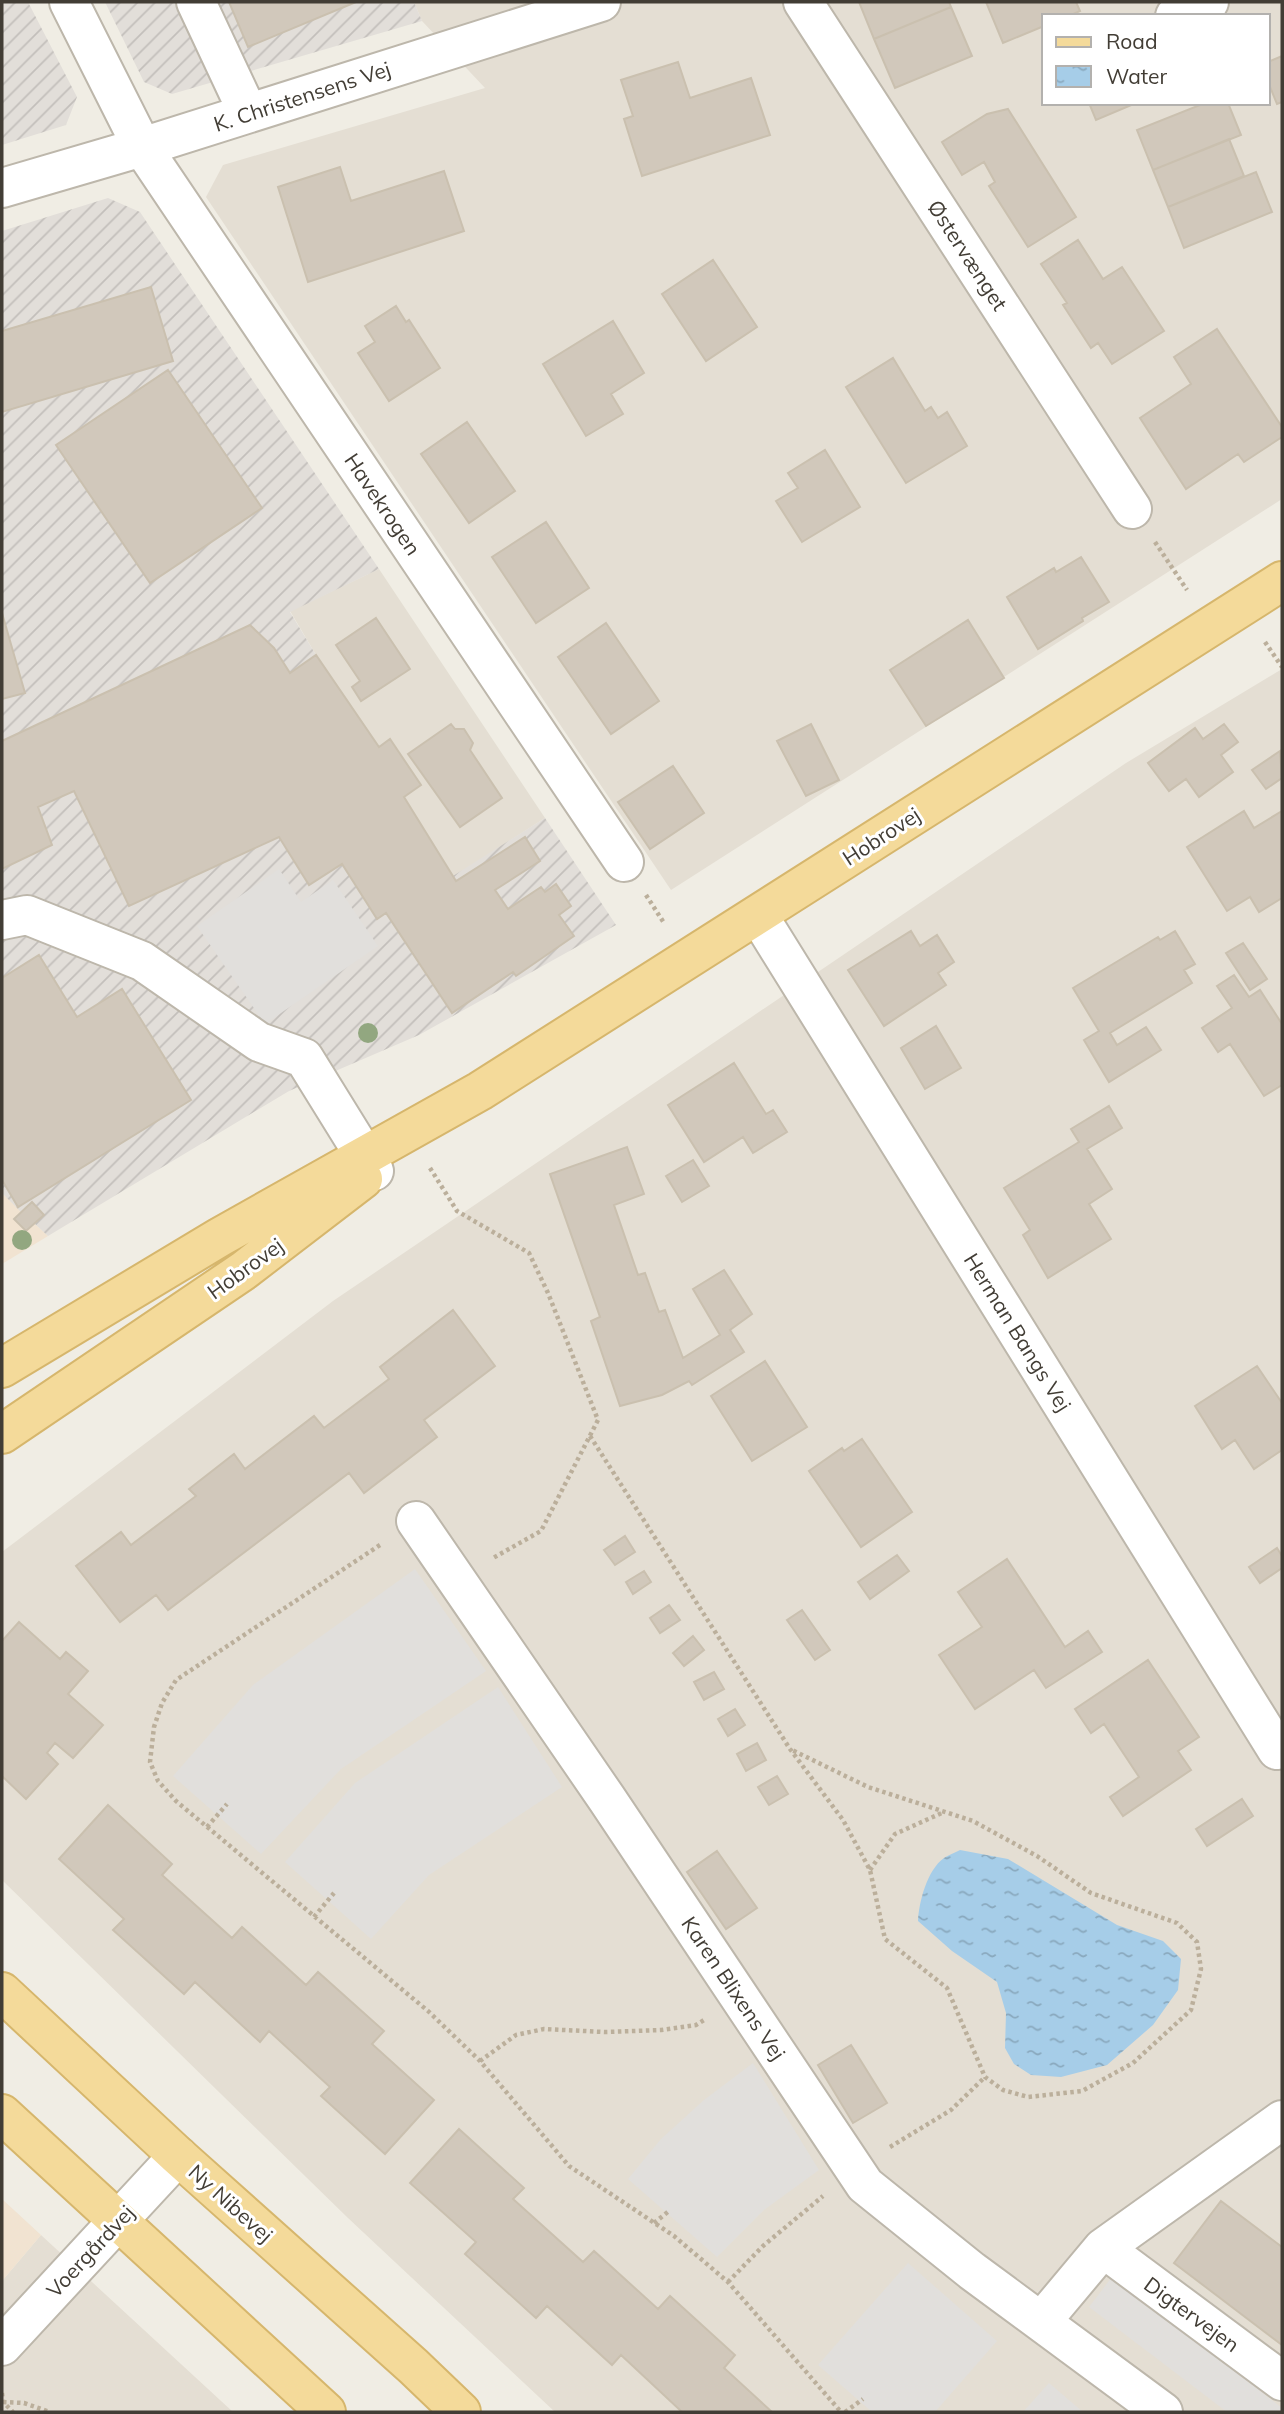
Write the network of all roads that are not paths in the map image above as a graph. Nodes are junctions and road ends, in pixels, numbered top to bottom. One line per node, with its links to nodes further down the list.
1 (69, 2): 8 (street, Havekrogen)
2 (196, 2): 7 (street)
3 (601, 2): 7 (street, K. Christensens Vej)
4 (803, 2): 10 (street, Østervænget)
5 (1209, 2): 6 (street)
6 (1180, 14)
7 (248, 113): 8 (street, K. Christensens Vej)
8 (142, 147): 9 (street, K. Christensens Vej); 12 (street, Havekrogen)
9 (2, 188)
10 (1132, 509)
11 (1282, 581): 13 (main road, Hobrovej)
12 (624, 862)
13 (758, 915): 15 (main road, Hobrovej); 20 (street, Herman Bangs Vej)
14 (2, 920): 16 (street)
15 (480, 1091): 16 (main road, Hobrovej); 16 (main road, Hobrovej)
16 (369, 1163): 17 (main road, Hobrovej); 18 (main road, Hobrovej)
17 (2, 1368)
18 (2, 1434)
19 (416, 1521): 27 (street, Karen Blixens Vej)
20 (1278, 1750)
21 (2, 1992): 24 (main road, Ny Nibevej)
22 (2, 2114): 25 (main road)
23 (1282, 2120): 26 (street)
24 (178, 2156): 25 (street, Voergårdvej); 31 (main road, Ny Nibevej)
25 (118, 2220): 28 (street, Voergårdvej); 30 (main road)
26 (1102, 2248): 27 (street); 29 (street, Digtervejen)
27 (1041, 2322): 32 (street, Karen Blixens Vej)
28 (2, 2346)
29 (1282, 2381)
30 (326, 2412)
31 (461, 2412)
32 (1163, 2412)

